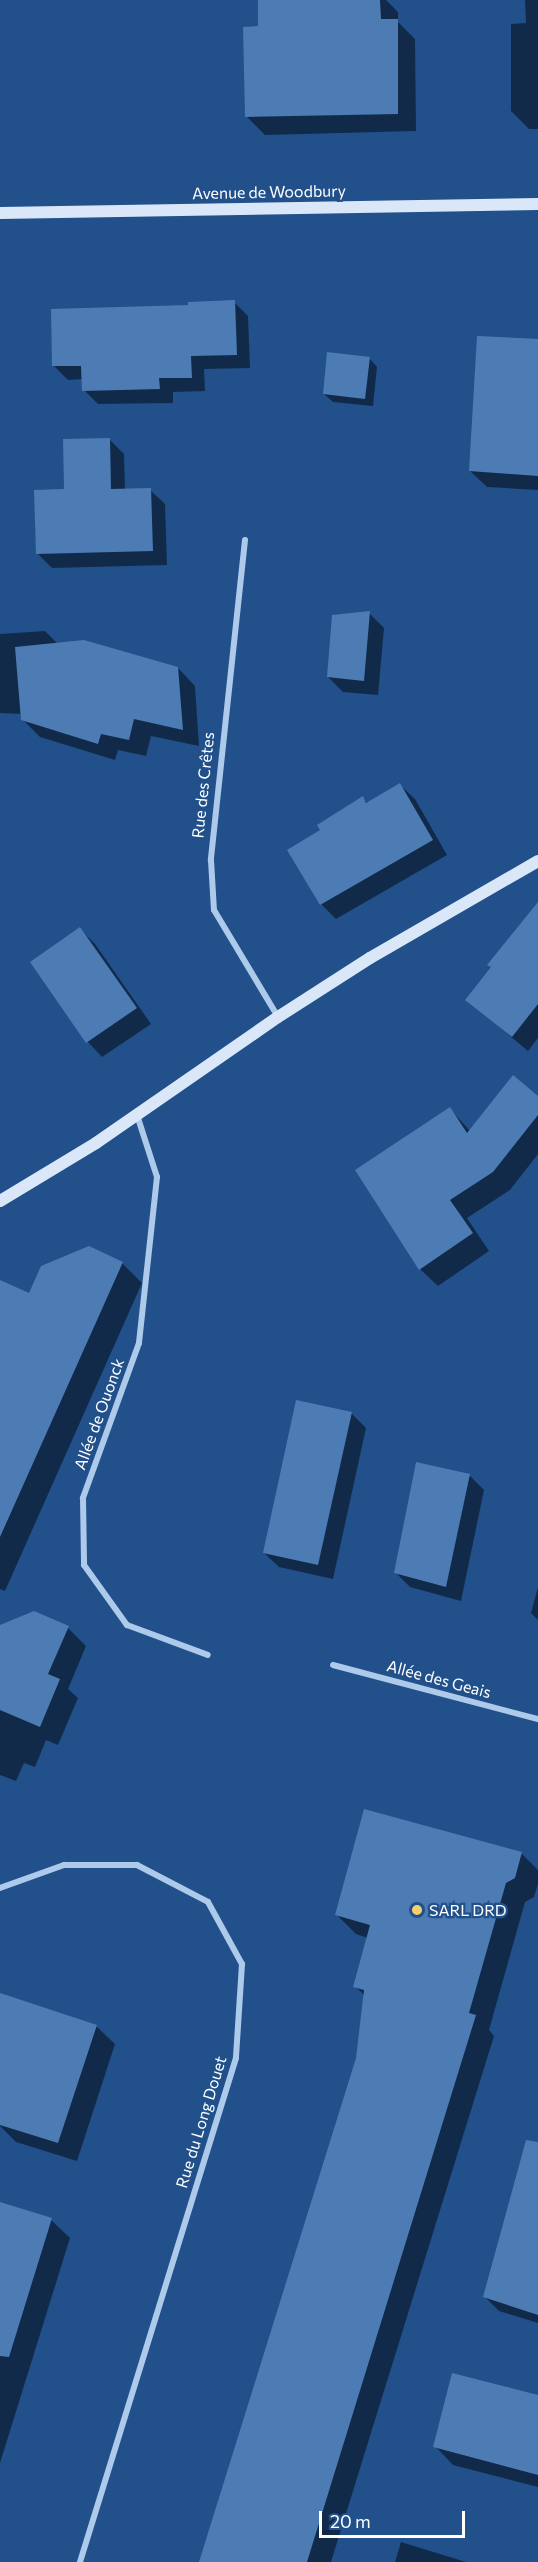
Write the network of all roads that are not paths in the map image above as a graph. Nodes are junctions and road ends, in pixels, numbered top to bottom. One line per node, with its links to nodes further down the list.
1 (538, 204): 2 (street, Avenue de Woodbury)
2 (0, 213)
3 (245, 540): 5 (street, Rue des Crêtes)
4 (538, 861): 5 (street)
5 (278, 1017): 6 (street)
6 (137, 1115): 7 (street); 8 (street, Allée de Ouonck)
7 (0, 1201)
8 (208, 1655)
9 (333, 1665): 10 (street, Allée des Geais)
10 (538, 1719)
11 (0, 1888): 12 (street, Rue du Long Douet)
12 (80, 2562)

